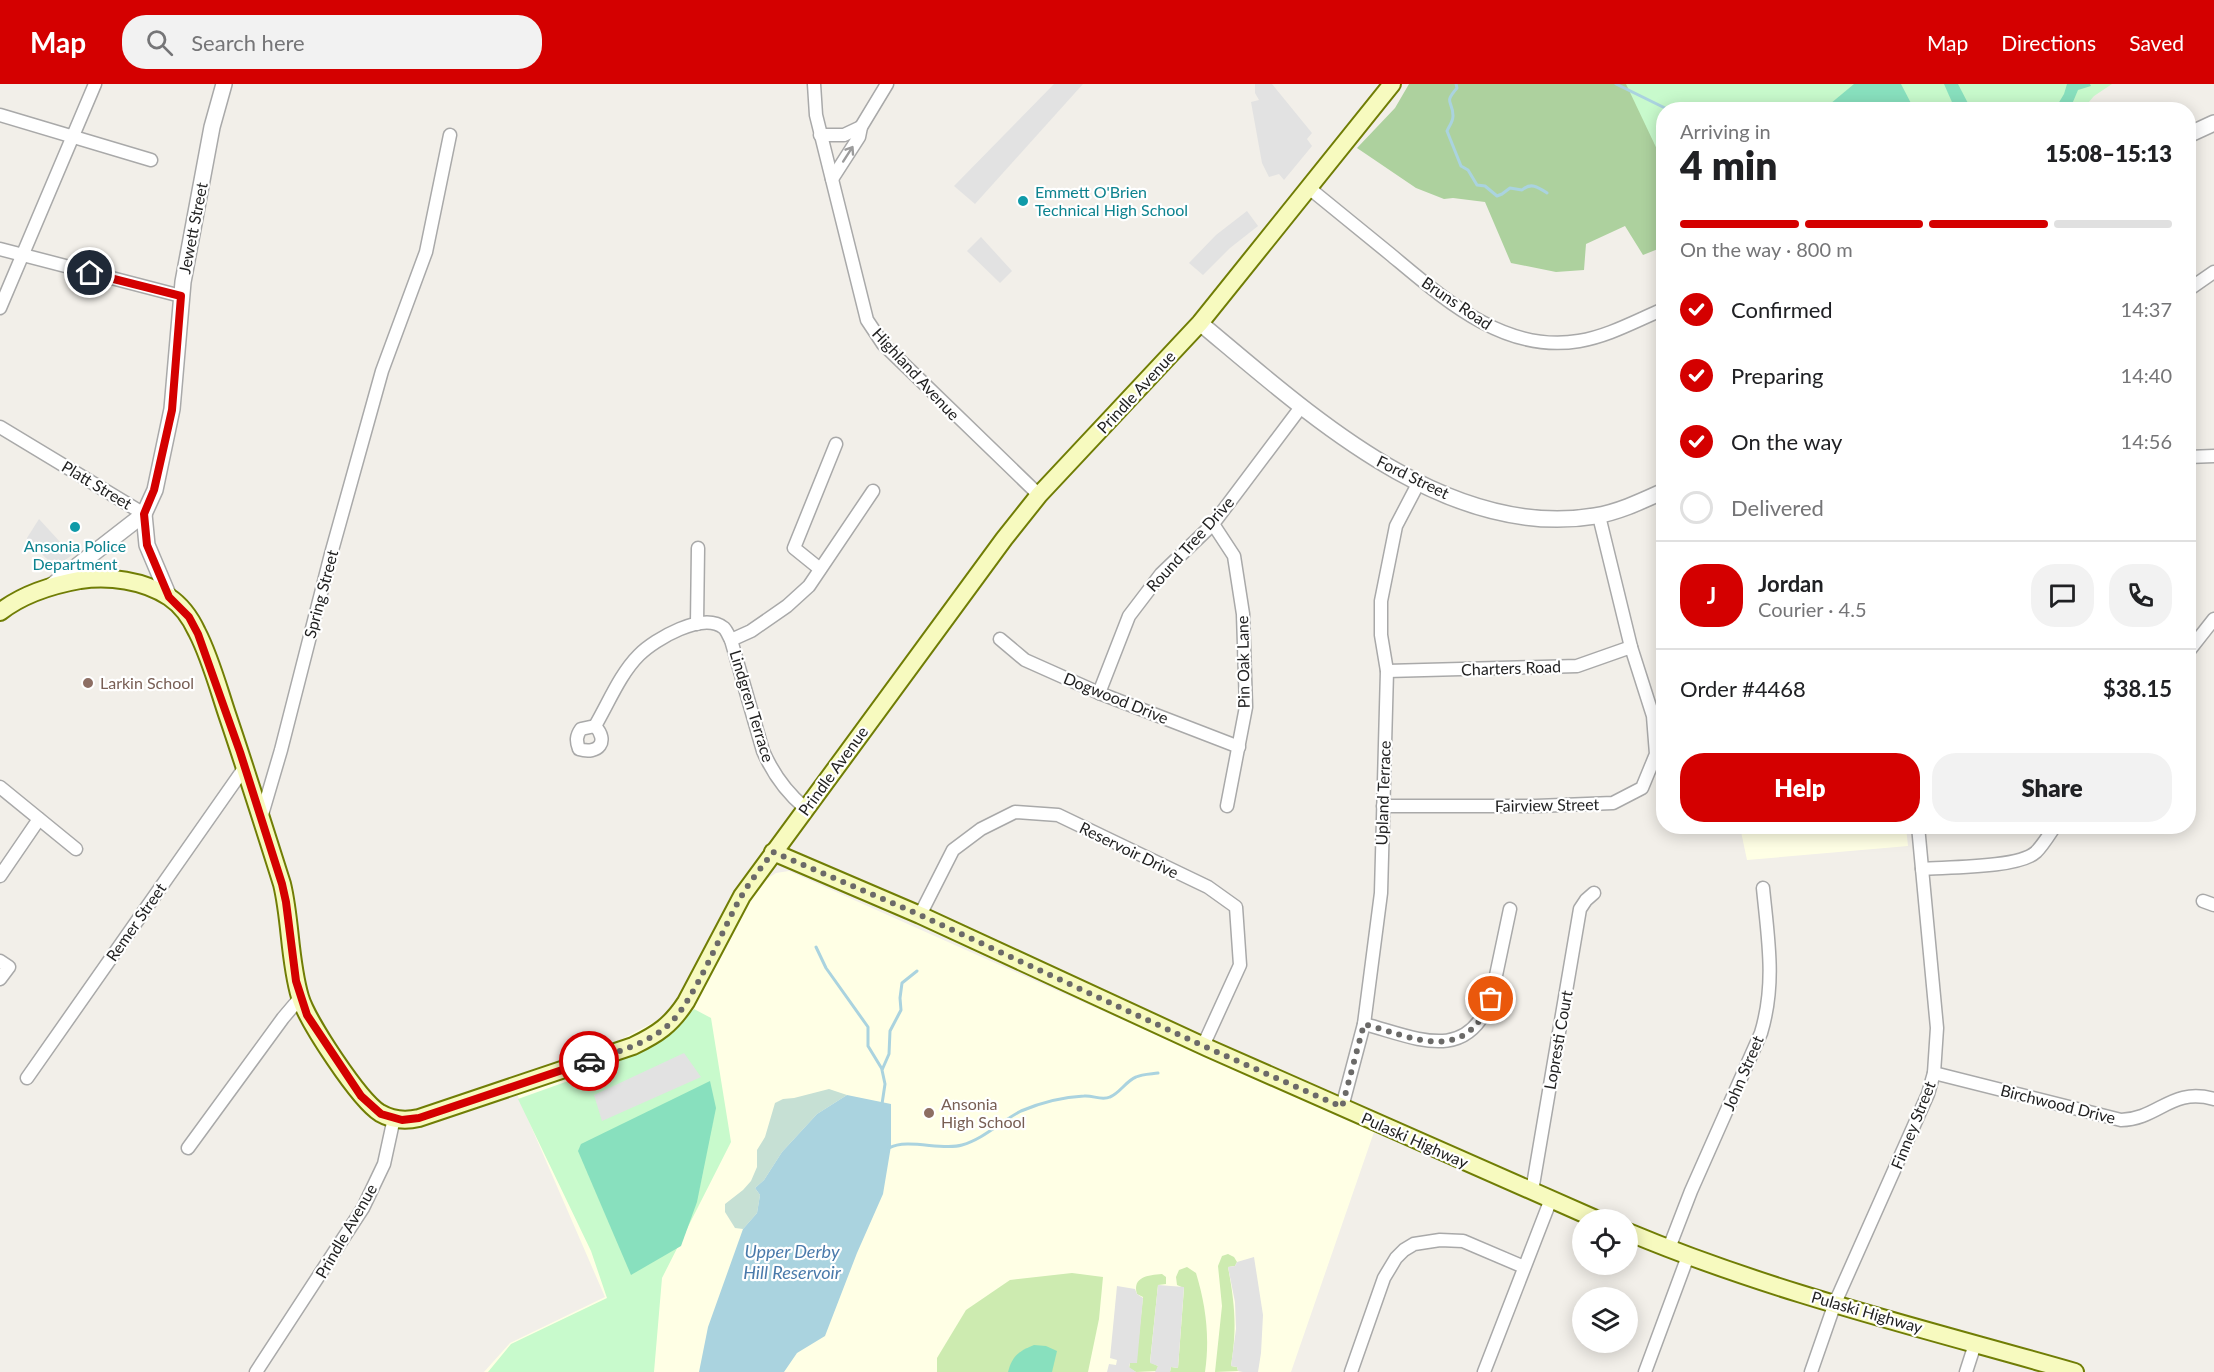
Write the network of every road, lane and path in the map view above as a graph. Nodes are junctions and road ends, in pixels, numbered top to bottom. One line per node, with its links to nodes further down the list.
1 (95, 84): 12 (street)
2 (224, 84): 20 (street, Jewett Street)
3 (814, 84): 11 (street, Highland Avenue)
4 (887, 84): 8 (street)
5 (1389, 85): 15 (main road, Prindle Avenue)
6 (0, 115): 12 (street)
7 (2214, 123): 9 (street)
8 (861, 127): 11 (street); 14 (street, one-way to 8)
9 (2196, 131)
10 (450, 135): 56 (street, Spring Street)
11 (820, 135): 14 (street, Highland Avenue)
12 (73, 138): 13 (street); 17 (street)
13 (151, 160)
14 (832, 179): 32 (street, Highland Avenue)
15 (1310, 188): 22 (street, Bruns Road); 23 (main road, Prindle Avenue)
16 (0, 249): 17 (street)
17 (23, 255): 20 (street); 21 (street)
18 (2214, 272): 19 (street)
19 (2196, 284)
20 (181, 296): 33 (street, Jewett Street)
21 (0, 309)
22 (1656, 313)
23 (1200, 323): 24 (street, Ford Street); 32 (main road, Prindle Avenue)
24 (1301, 407): 29 (street, Ford Street); 35 (street, Round Tree Drive)
25 (0, 427): 33 (street, Platt Street)
26 (836, 444): 37 (street)
27 (2214, 456): 28 (street)
28 (2196, 457)
29 (1419, 482): 34 (street, Ford Street); 47 (street, Upland Terrace)
30 (873, 491): 37 (street)
31 (1656, 494): 34 (street, Ford Street)
32 (1039, 495): 55 (main road, Prindle Avenue)
33 (144, 514): 38 (street); 39 (street, Platt Street)
34 (1599, 516): 46 (street, Fairview Street)
35 (1213, 524): 48 (street, Round Tree Drive); 50 (street, Pin Oak Lane)
36 (698, 548): 42 (street)
37 (820, 569): 44 (street)
38 (50, 587): 39 (main road); 40 (main road)
39 (169, 597): 51 (main road, Platt Street)
40 (0, 612)
41 (2214, 619): 45 (street)
42 (698, 624): 44 (street, Lindgren Terrace); 49 (street)
43 (1000, 639): 48 (street, Dogwood Drive)
44 (731, 640): 55 (street, Lindgren Terrace)
45 (2196, 642)
46 (1631, 647): 47 (street, Charters Road); 54 (street, Fairview Street)
47 (1387, 671): 54 (street, Upland Terrace)
48 (1099, 693): 50 (street, Dogwood Drive)
49 (595, 726)
50 (1239, 747): 53 (street, Pin Oak Lane)
51 (245, 767): 56 (main road, Platt Street); 74 (street, Remer Street)
52 (0, 788): 57 (street)
53 (1227, 806)
54 (1383, 806): 71 (street, Upland Terrace)
55 (805, 808): 61 (main road, Prindle Avenue)
56 (261, 818): 70 (main road, Platt Street)
57 (39, 819): 60 (street); 63 (street)
58 (1919, 834): 62 (street, Finney Street)
59 (2049, 834): 62 (street)
60 (76, 849)
61 (773, 852): 67 (main road, Pulaski Highway); 77 (main road, Prindle Avenue)
62 (1922, 869): 73 (street, Finney Street)
63 (0, 876)
64 (1763, 888): 83 (street, John Street)
65 (1594, 893): 79 (street, Lopresti Court)
66 (1510, 909): 71 (street)
67 (920, 915): 72 (main road, Pulaski Highway); 72 (street, Reservoir Drive)
68 (0, 961): 69 (street)
69 (0, 979)
70 (300, 998): 77 (main road, Platt Street); 78 (street)
71 (1364, 1024): 76 (street, Upland Terrace)
72 (1203, 1046): 76 (main road, Pulaski Highway)
73 (1934, 1073): 75 (street, Birchwood Drive); 86 (street, Finney Street)
74 (27, 1078)
75 (2214, 1099)
76 (1342, 1107): 79 (main road, Pulaski Highway)
77 (394, 1118): 88 (street, Prindle Avenue)
78 (188, 1148)
79 (1532, 1191): 80 (main road, Pulaski Highway)
80 (1551, 1199): 81 (main road, Pulaski Highway); 85 (street)
81 (1573, 1209)
82 (1638, 1236): 83 (main road, Pulaski Highway)
83 (1668, 1248): 84 (main road, Pulaski Highway)
84 (1688, 1256): 86 (main road, Pulaski Highway); 91 (street)
85 (1524, 1267): 89 (street); 90 (street)
86 (1835, 1303): 87 (main road, Pulaski Highway); 92 (street, Finney Street)
87 (1975, 1344): 93 (street); 94 (main road, Pulaski Highway)
88 (256, 1372)
89 (1351, 1372)
90 (1484, 1372)
91 (1645, 1372)
92 (1811, 1372)
93 (1966, 1372)
94 (2075, 1372)

